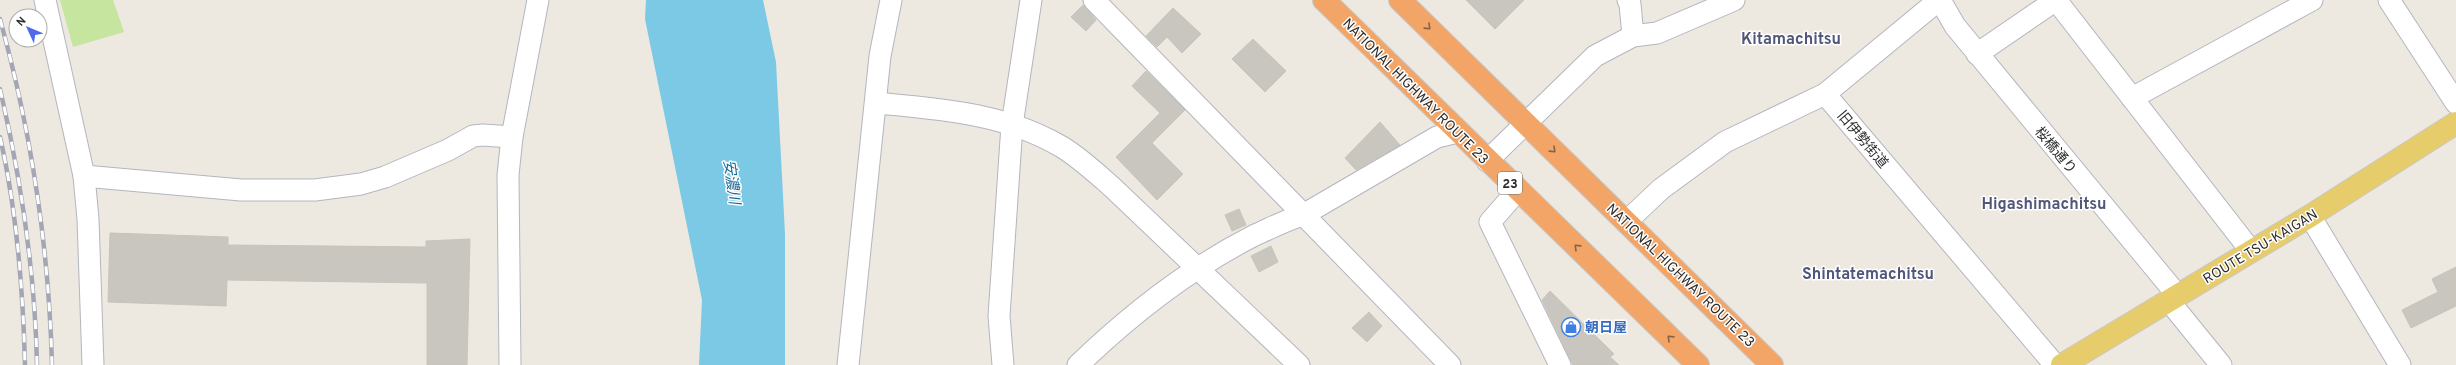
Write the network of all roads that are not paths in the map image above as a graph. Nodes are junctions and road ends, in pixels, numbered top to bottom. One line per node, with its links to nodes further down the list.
1 (46, 0): 26 (street)
2 (538, 0): 24 (street)
3 (891, 0): 18 (street)
4 (1031, 0): 22 (street)
5 (1094, 0): 28 (street)
6 (1324, 0): 23 (highway, NATIONAL HIGHWAY ROUTE 23 / 23)
7 (1400, 0): 20 (highway, NATIONAL HIGHWAY ROUTE 23, one-way to 20)
8 (1628, 0): 14 (street)
9 (1734, 0): 14 (street)
10 (1940, 0): 15 (street, 桜橋通り); 16 (street)
11 (2056, 0): 15 (street); 17 (street)
12 (2312, 0): 17 (street)
13 (2389, 0): 19 (street)
14 (1633, 36): 20 (street)
15 (1977, 54): 33 (street, 桜橋通り)
16 (1825, 94): 30 (street); 44 (street, 旧伊勢街道)
17 (2132, 98): 31 (street)
18 (876, 103): 22 (street); 36 (street)
19 (2456, 103)
20 (1525, 123): 25 (street); 30 (highway, NATIONAL HIGHWAY ROUTE 23, one-way to 30)
21 (2456, 123): 29 (main road, ROUTE TSU-KAIGAN)
22 (1012, 125): 32 (street); 37 (street)
23 (1458, 132): 25 (highway, NATIONAL HIGHWAY ROUTE 23 / 23); 28 (street)
24 (512, 137): 26 (street); 35 (street)
25 (1487, 161): 27 (highway, NATIONAL HIGHWAY ROUTE 23 / 23)
26 (84, 176): 34 (street)
27 (1518, 190): 41 (street); 42 (highway, NATIONAL HIGHWAY ROUTE 23 / 23, one-way to 27)
28 (1303, 215): 32 (street); 40 (street)
29 (2310, 216): 31 (main road, ROUTE TSU-KAIGAN); 47 (street)
30 (1626, 222): 43 (highway, NATIONAL HIGHWAY ROUTE 23)
31 (2251, 251): 33 (main road, ROUTE TSU-KAIGAN)
32 (1196, 268): 38 (street); 39 (street)
33 (2173, 299): 45 (main road, ROUTE TSU-KAIGAN); 46 (street, 桜橋通り)
34 (93, 365)
35 (510, 365)
36 (848, 365)
37 (1003, 365)
38 (1078, 365)
39 (1299, 365)
40 (1450, 365)
41 (1560, 365)
42 (1698, 365)
43 (1772, 365)
44 (2055, 365)
45 (2062, 365)
46 (2221, 365)
47 (2400, 365)

